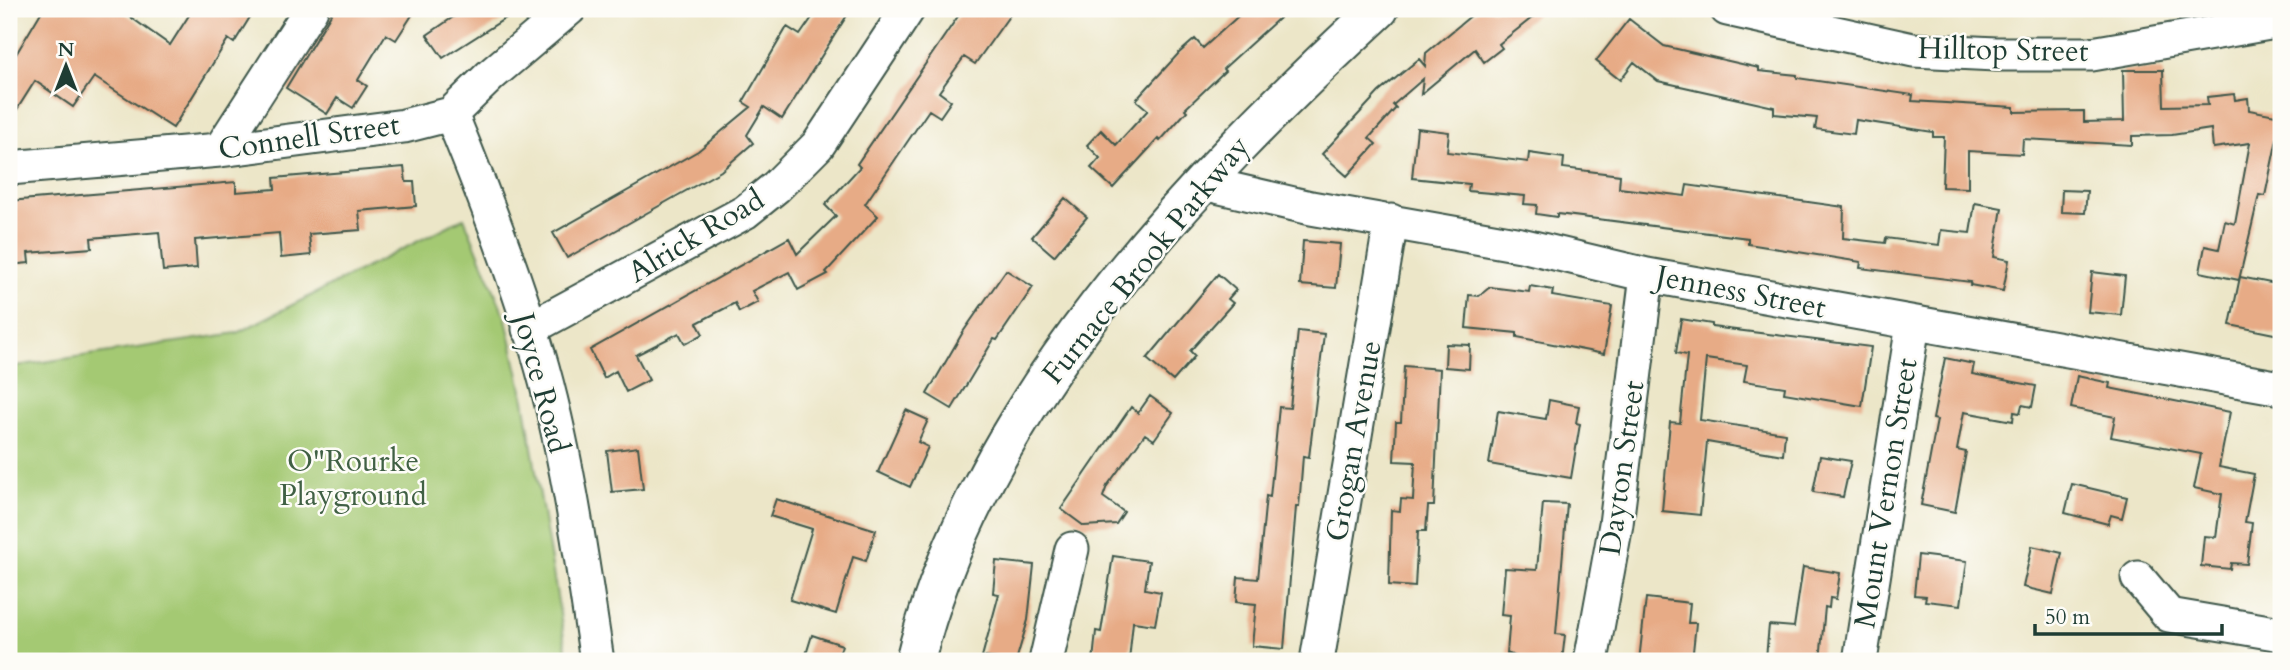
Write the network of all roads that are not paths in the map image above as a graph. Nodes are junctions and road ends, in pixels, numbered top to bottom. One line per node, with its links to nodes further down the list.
1 (311, 9): 8 (street)
2 (569, 9): 7 (street, Connell Street)
3 (908, 9): 14 (street, Alrick Road)
4 (1379, 9): 10 (main road, Furnace Brook Parkway)
5 (1727, 9): 6 (street, Hilltop Street)
6 (2281, 21)
7 (451, 114): 8 (street, Connell Street); 14 (street, Joyce Road)
8 (220, 150): 9 (street, Connell Street)
9 (9, 167)
10 (1202, 183): 11 (street, Jenness Street); 20 (main road, Furnace Brook Parkway)
11 (1391, 220): 12 (street, Jenness Street); 22 (street, Grogan Avenue)
12 (1647, 275): 13 (street, Jenness Street); 23 (street, Dayton Street)
13 (1913, 324): 15 (street, Jenness Street); 24 (street, Mount Vernon Street)
14 (529, 329): 19 (street, Joyce Road)
15 (2281, 388)
16 (1072, 549): 21 (street)
17 (2138, 578): 18 (street)
18 (2281, 634)
19 (597, 661)
20 (915, 661)
21 (1046, 661)
22 (1317, 661)
23 (1591, 661)
24 (1860, 661)

